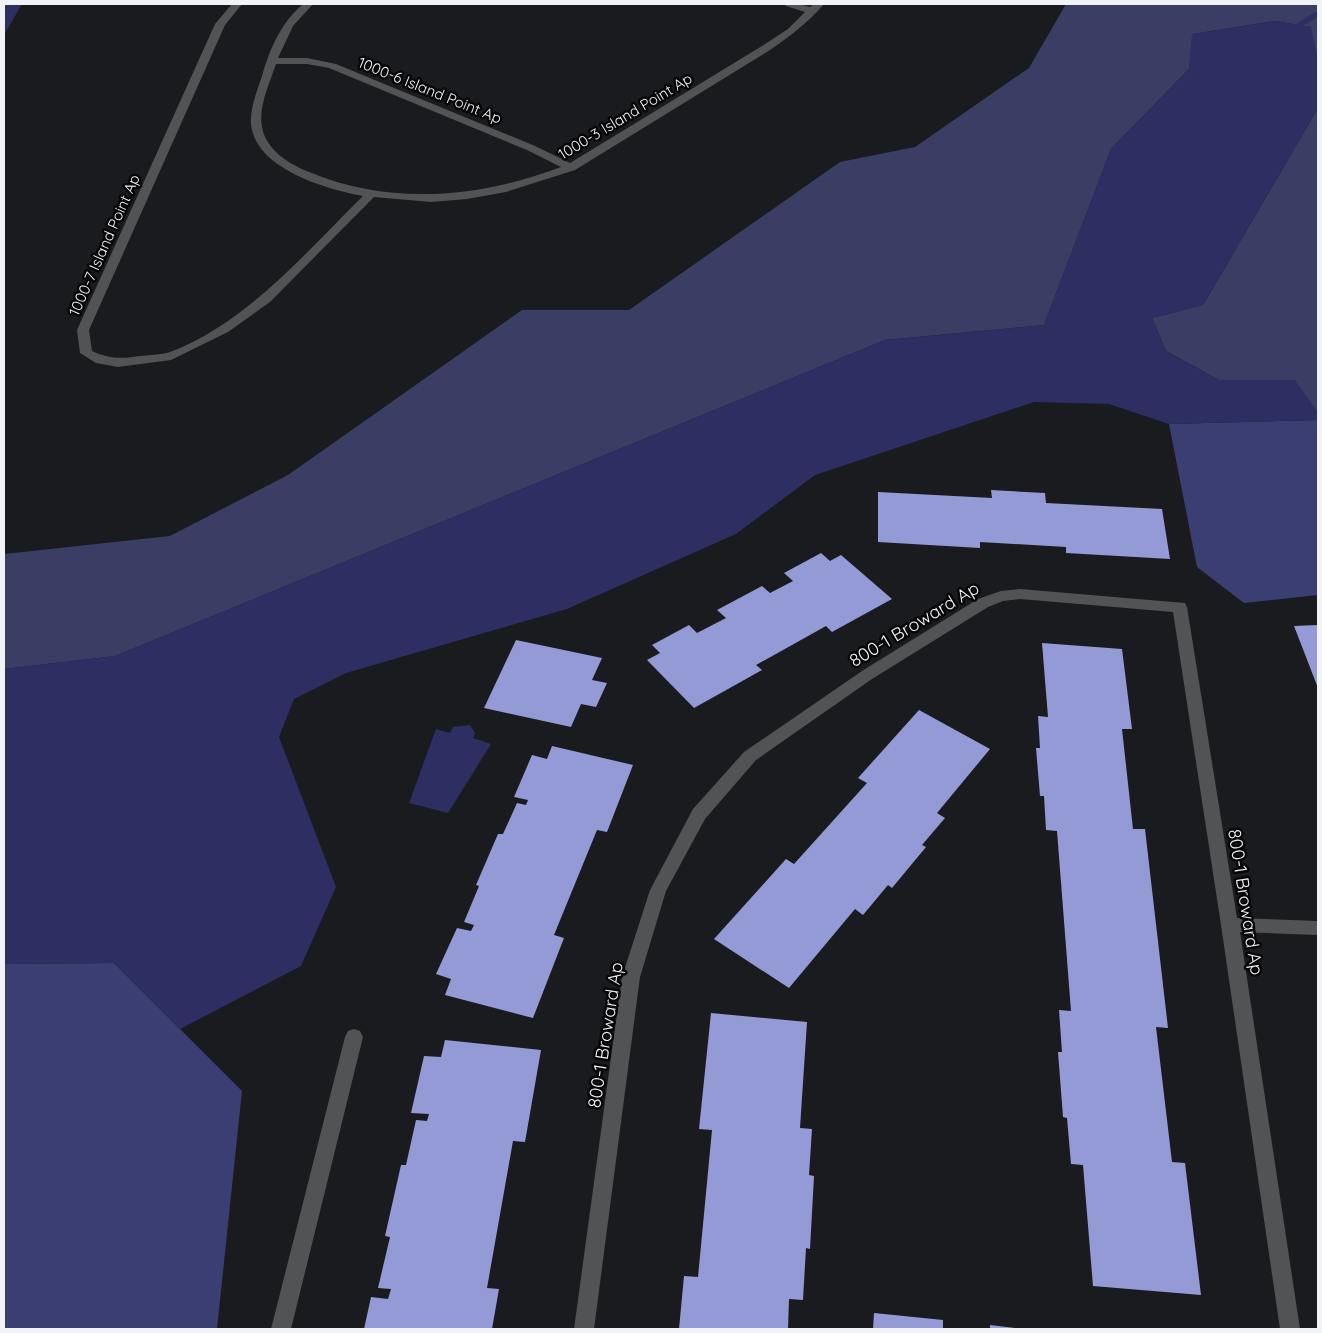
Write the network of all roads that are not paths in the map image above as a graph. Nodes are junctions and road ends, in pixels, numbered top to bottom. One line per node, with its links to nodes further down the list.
1 (237, 4): 7 (street, 1000-7 Island Point Ap)
2 (308, 4): 5 (street, 1000-3 Island Point Ap)
3 (788, 4): 4 (street)
4 (817, 8): 6 (street, 1000-3 Island Point Ap)
5 (272, 60): 6 (street, 1000-6 Island Point Ap); 7 (street, 1000-3 Island Point Ap)
6 (571, 168): 7 (street, 1000-3 Island Point Ap)
7 (370, 194)
8 (1230, 925): 9 (street); 12 (street, 800-1 Broward Ap); 13 (street, 800-1 Broward Ap)
9 (1318, 928)
10 (354, 1038): 11 (street)
11 (281, 1329)
12 (584, 1329)
13 (1290, 1329)

